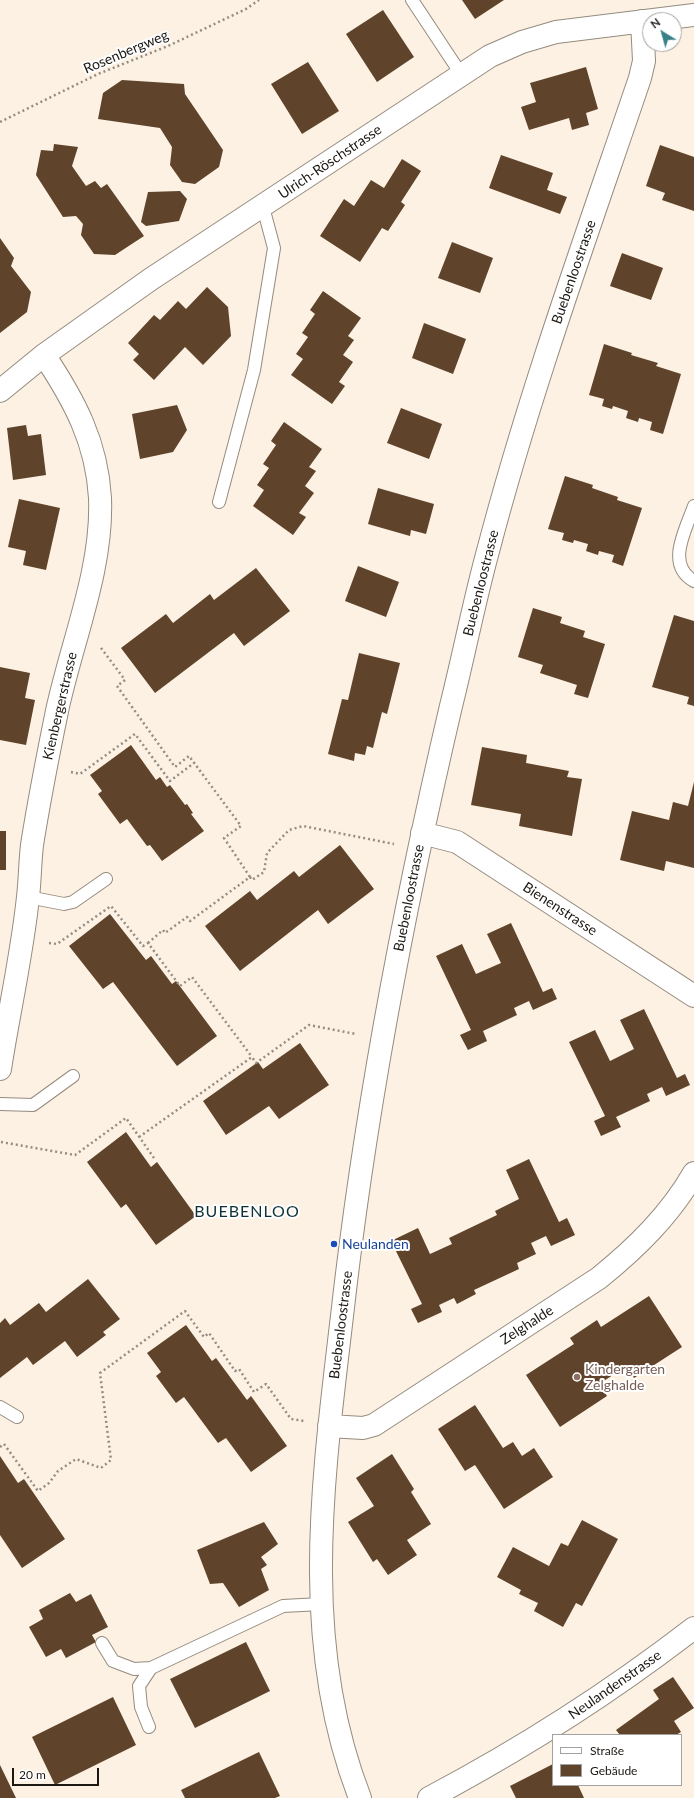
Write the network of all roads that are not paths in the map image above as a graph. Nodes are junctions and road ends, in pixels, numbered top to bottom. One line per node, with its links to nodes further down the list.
1 (412, 0): 6 (lane)
2 (694, 14): 3 (street, Ulrich-Röschstrasse)
3 (682, 16)
4 (642, 21): 6 (street, Ulrich-Röschstrasse)
5 (644, 52): 13 (street, Buebenloostrasse)
6 (461, 74): 7 (street, Ulrich-Röschstrasse)
7 (263, 207): 8 (street, Ulrich-Röschstrasse); 10 (lane)
8 (44, 355): 9 (street, Ulrich-Röschstrasse); 15 (street, Kienbergerstrasse)
9 (0, 390)
10 (219, 502)
11 (694, 506): 12 (lane)
12 (694, 581)
13 (420, 841): 16 (street, Bienenstrasse); 23 (street, Buebenloostrasse)
14 (106, 879): 15 (lane)
15 (28, 897): 17 (street, Kienbergerstrasse)
16 (694, 996)
17 (0, 1069)
18 (73, 1076): 19 (lane)
19 (0, 1104)
20 (694, 1173): 23 (street, Zelghalde)
21 (0, 1407): 22 (lane)
22 (17, 1417)
23 (320, 1424): 24 (street, Buebenloostrasse)
24 (321, 1604): 27 (lane); 29 (street, Buebenloostrasse)
25 (694, 1628): 30 (street, Neulandenstrasse)
26 (102, 1643): 27 (lane)
27 (151, 1668): 28 (lane)
28 (149, 1727)
29 (360, 1798)
30 (429, 1798)

